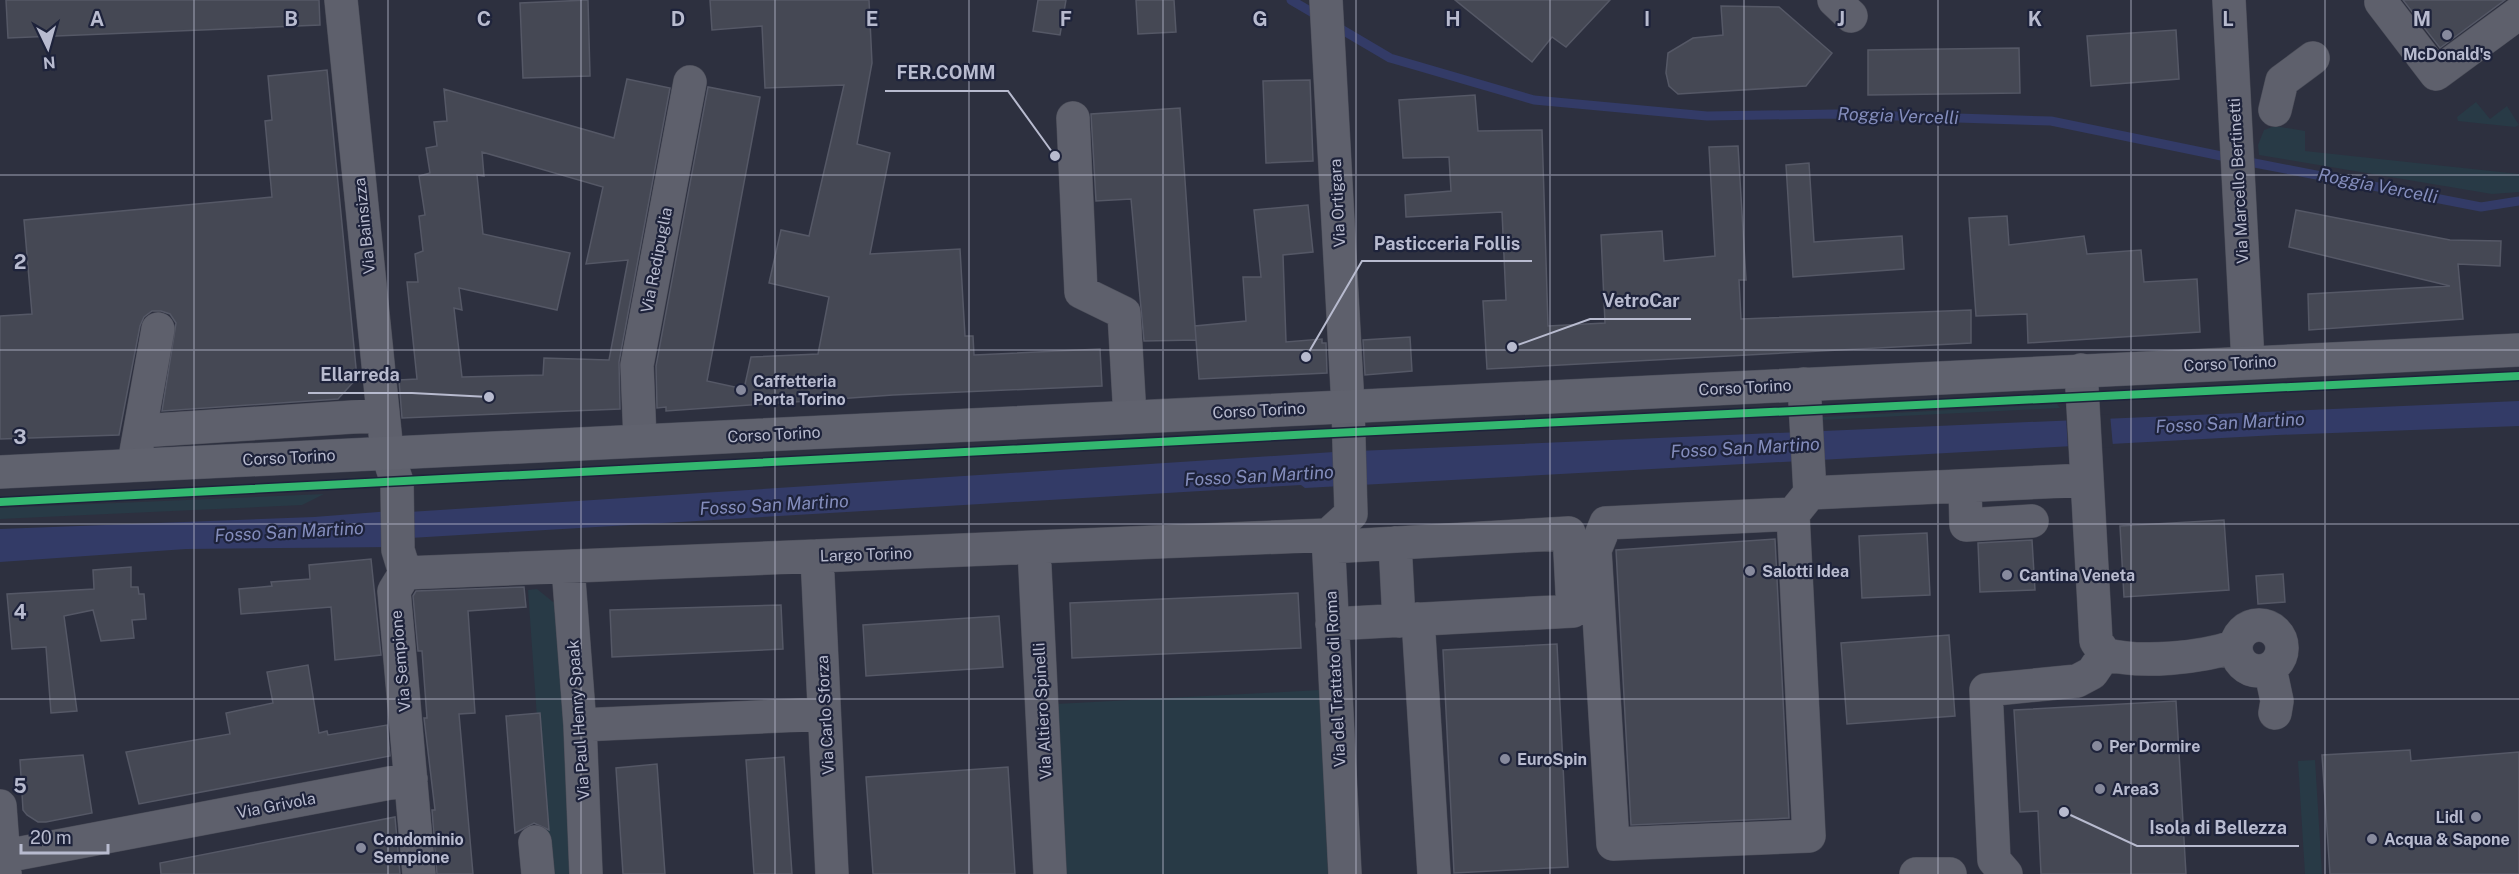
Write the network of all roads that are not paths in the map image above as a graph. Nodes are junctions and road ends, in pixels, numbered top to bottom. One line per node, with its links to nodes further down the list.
1 (341, 0): 15 (street, Via Bainsizza)
2 (1326, 0): 17 (street, Via Ortigara)
3 (2229, 0): 12 (street, Via Marcello Bertinetti)
4 (2383, 0): 5 (street)
5 (2519, 13)
6 (2313, 58): 8 (street)
7 (690, 82): 19 (street, Via Redipuglia)
8 (2275, 110)
9 (1073, 118): 16 (street)
10 (158, 329): 18 (street)
11 (2519, 350): 12 (main road, Corso Torino)
12 (2248, 362): 13 (main road, Corso Torino)
13 (2082, 370): 14 (main road, Corso Torino); 22 (street)
14 (1804, 384): 17 (main road, Corso Torino); 25 (street)
15 (383, 415): 18 (street); 20 (street, Via Bainsizza)
16 (1130, 417): 17 (main road, Corso Torino); 19 (main road, Corso Torino)
17 (1348, 422): 27 (street, Via Ortigara)
18 (140, 431): 21 (street)
19 (640, 440): 20 (main road, Corso Torino)
20 (387, 452): 21 (main road, Corso Torino); 31 (street, Via Sempione)
21 (133, 465): 23 (main road, Corso Torino)
22 (2086, 465): 24 (street); 35 (street)
23 (0, 472)
24 (1965, 487): 25 (street); 26 (street)
25 (1804, 492): 25 (street)
26 (2032, 521)
27 (1328, 541): 28 (street, Largo Torino); 29 (street, Largo Torino); 34 (street, Via del Trattato di Roma)
28 (1395, 543): 33 (street); 33 (street, Largo Torino)
29 (1034, 548): 30 (street, Largo Torino); 48 (street, Via Altiero Spinelli)
30 (817, 556): 32 (street, Largo Torino); 37 (street, Via Carlo Sforza)
31 (402, 562): 32 (street, Largo Torino); 39 (street, Via Sempione)
32 (567, 567): 38 (street, Via Paul Henry Spaak)
33 (1408, 620): 34 (street); 50 (street)
34 (1332, 624): 49 (street, Via del Trattato di Roma)
35 (2105, 654): 36 (street); 43 (street)
36 (2275, 713)
37 (825, 714): 38 (street); 47 (street, Via Carlo Sforza)
38 (580, 725): 46 (street, Via Paul Henry Spaak)
39 (411, 779): 42 (street, Via Grivola); 44 (street, Via Sempione)
40 (0, 806): 42 (street)
41 (536, 842): 45 (street)
42 (3, 862)
43 (1994, 869)
44 (419, 874)
45 (538, 874)
46 (586, 874)
47 (832, 874)
48 (1050, 874)
49 (1345, 874)
50 (1434, 874)
51 (1916, 874): 52 (street)
52 (1950, 874)

